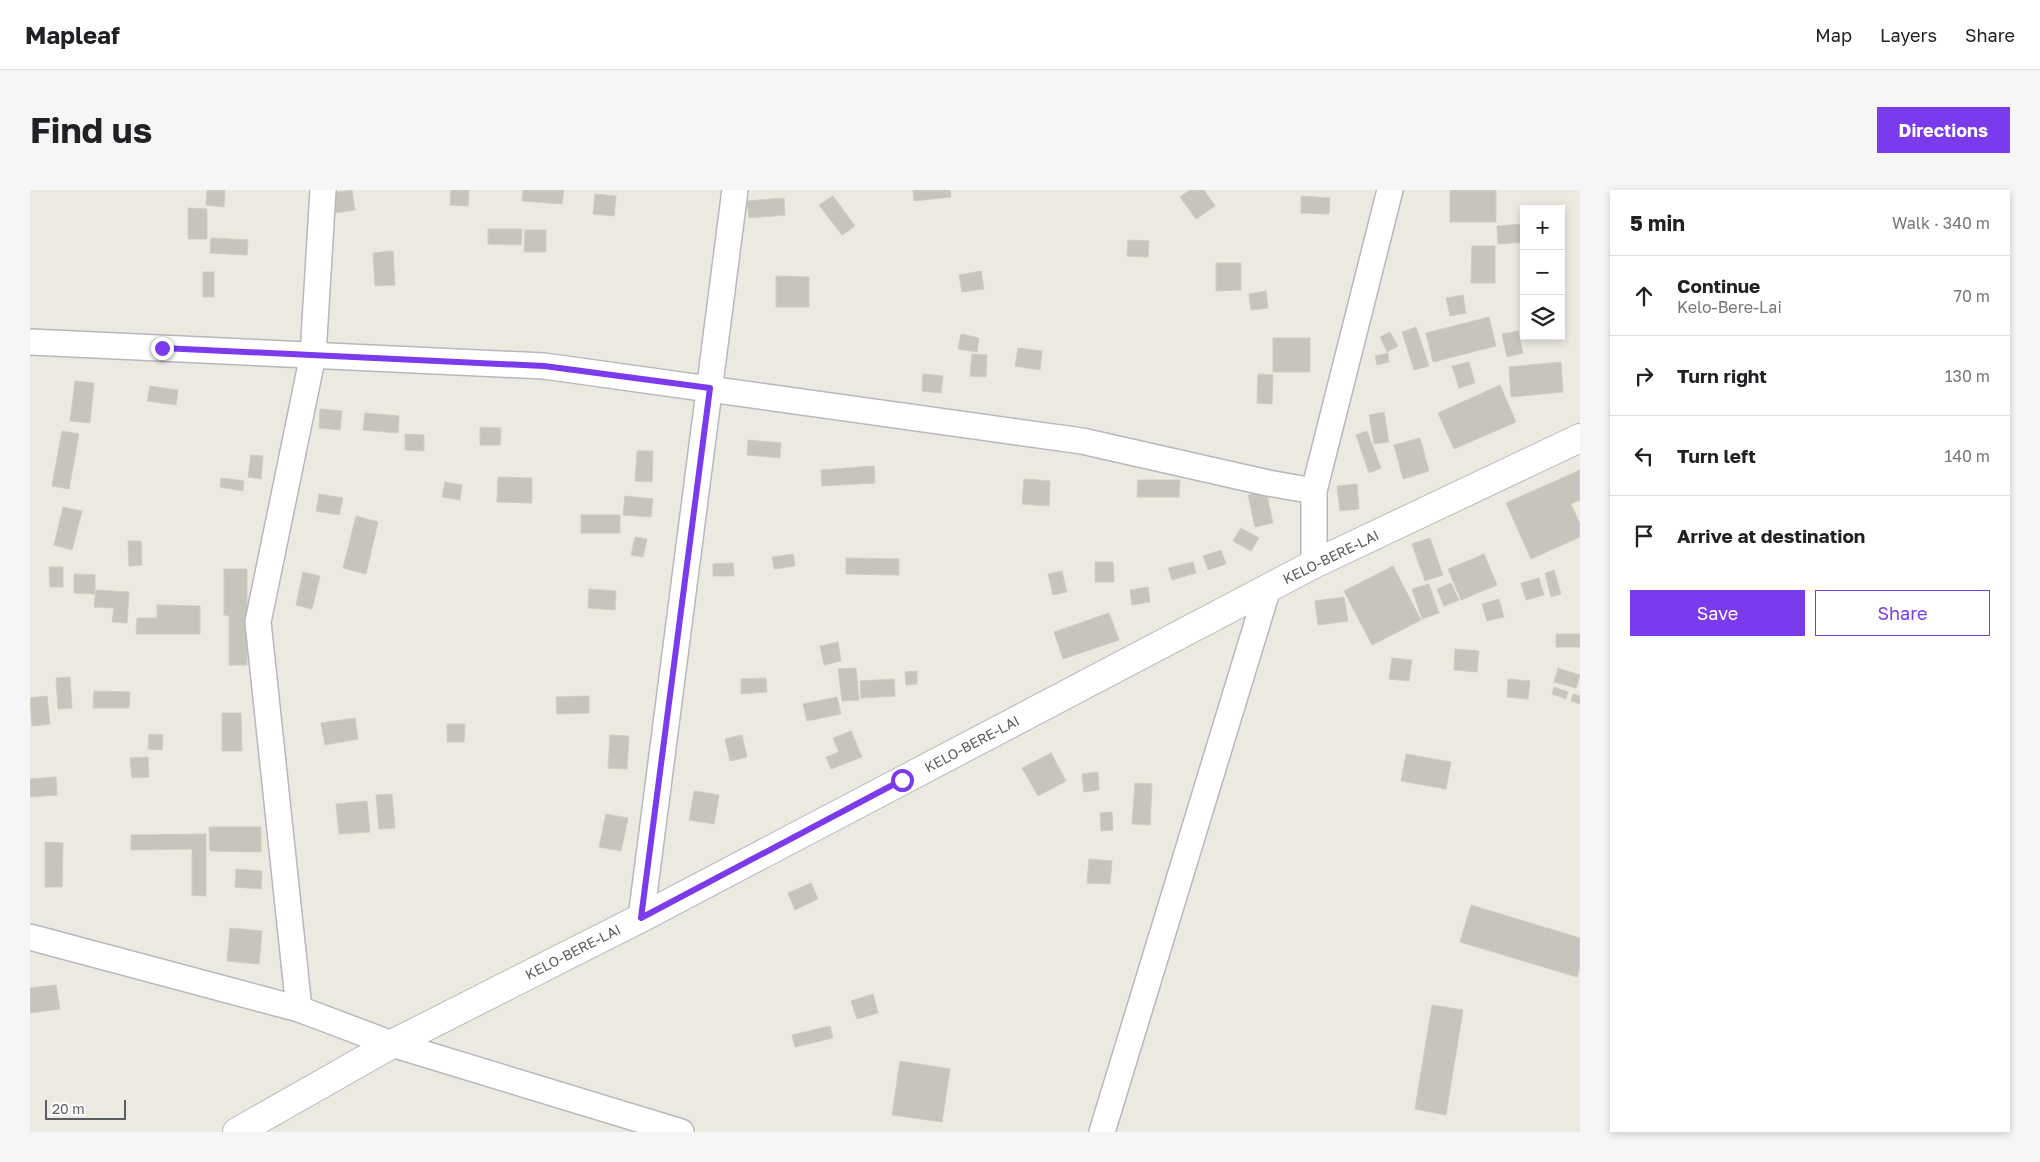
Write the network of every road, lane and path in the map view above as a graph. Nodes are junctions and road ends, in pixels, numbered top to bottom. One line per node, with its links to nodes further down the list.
1 (323, 190): 5 (street)
2 (735, 190): 6 (street)
3 (1390, 190): 8 (street)
4 (30, 342): 5 (street)
5 (313, 355): 6 (street); 13 (street)
6 (710, 388): 8 (street); 11 (street)
7 (1580, 438): 9 (main road, KELO-BERE-LAI)
8 (1314, 491): 9 (street)
9 (1314, 564): 10 (main road, KELO-BERE-LAI)
10 (1268, 588): 11 (main road, KELO-BERE-LAI); 17 (street)
11 (641, 918): 14 (main road, KELO-BERE-LAI)
12 (30, 937): 13 (street)
13 (299, 1009): 14 (street)
14 (392, 1044): 15 (main road, KELO-BERE-LAI); 16 (street)
15 (237, 1132)
16 (682, 1132)
17 (1102, 1132)

